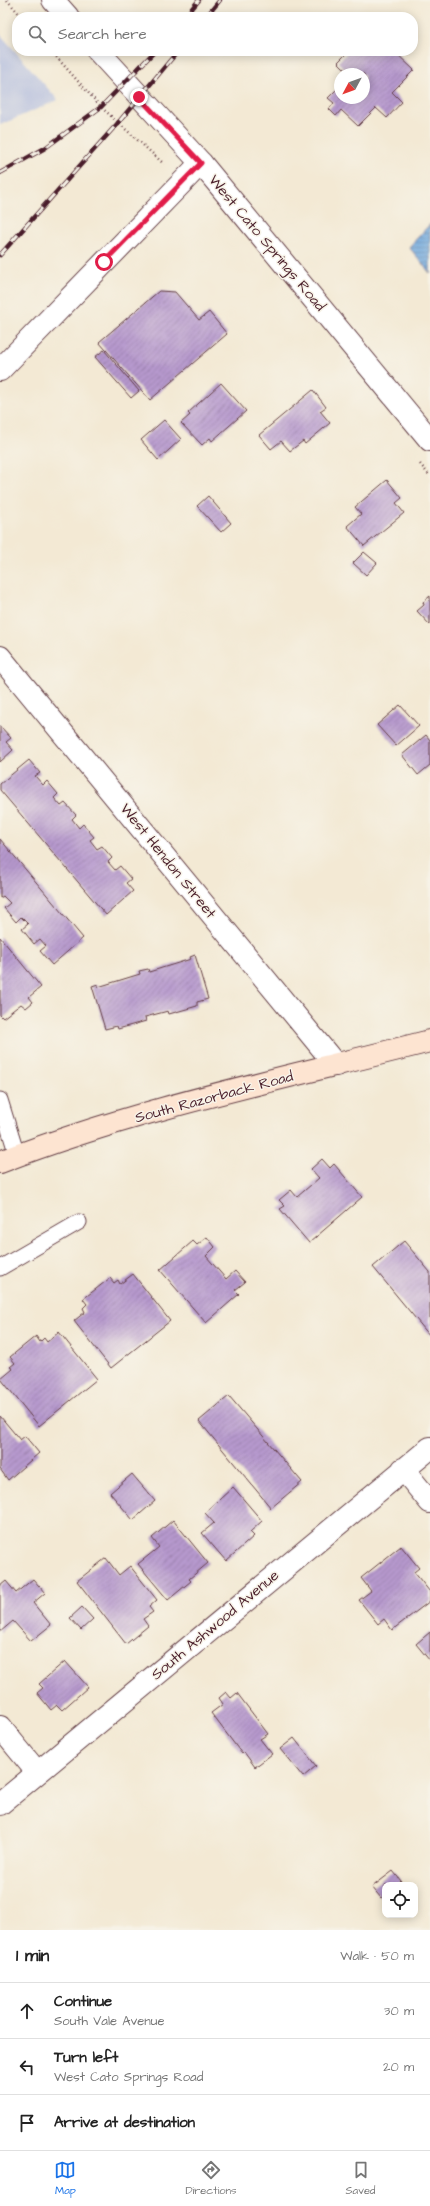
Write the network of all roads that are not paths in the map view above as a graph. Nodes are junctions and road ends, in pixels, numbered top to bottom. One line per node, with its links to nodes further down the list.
1 (54, 0): 2 (street)
2 (64, 12)
3 (103, 56): 4 (street, West Cato Springs Road)
4 (201, 163): 5 (street); 6 (street, West Cato Springs Road)
5 (0, 370)
6 (427, 429)
7 (0, 657): 9 (street, West Hendon Street)
8 (430, 1041): 9 (main road, South Razorback Road)
9 (336, 1065): 11 (main road, South Razorback Road)
10 (0, 1100): 11 (lane)
11 (9, 1159)
12 (79, 1222): 13 (lane)
13 (0, 1268)
14 (430, 1448): 15 (street, South Ashwood Avenue)
15 (403, 1470): 16 (street); 18 (street, South Ashwood Avenue)
16 (430, 1502)
17 (0, 1727): 18 (street)
18 (37, 1772): 19 (street, South Ashwood Avenue)
19 (0, 1804)

